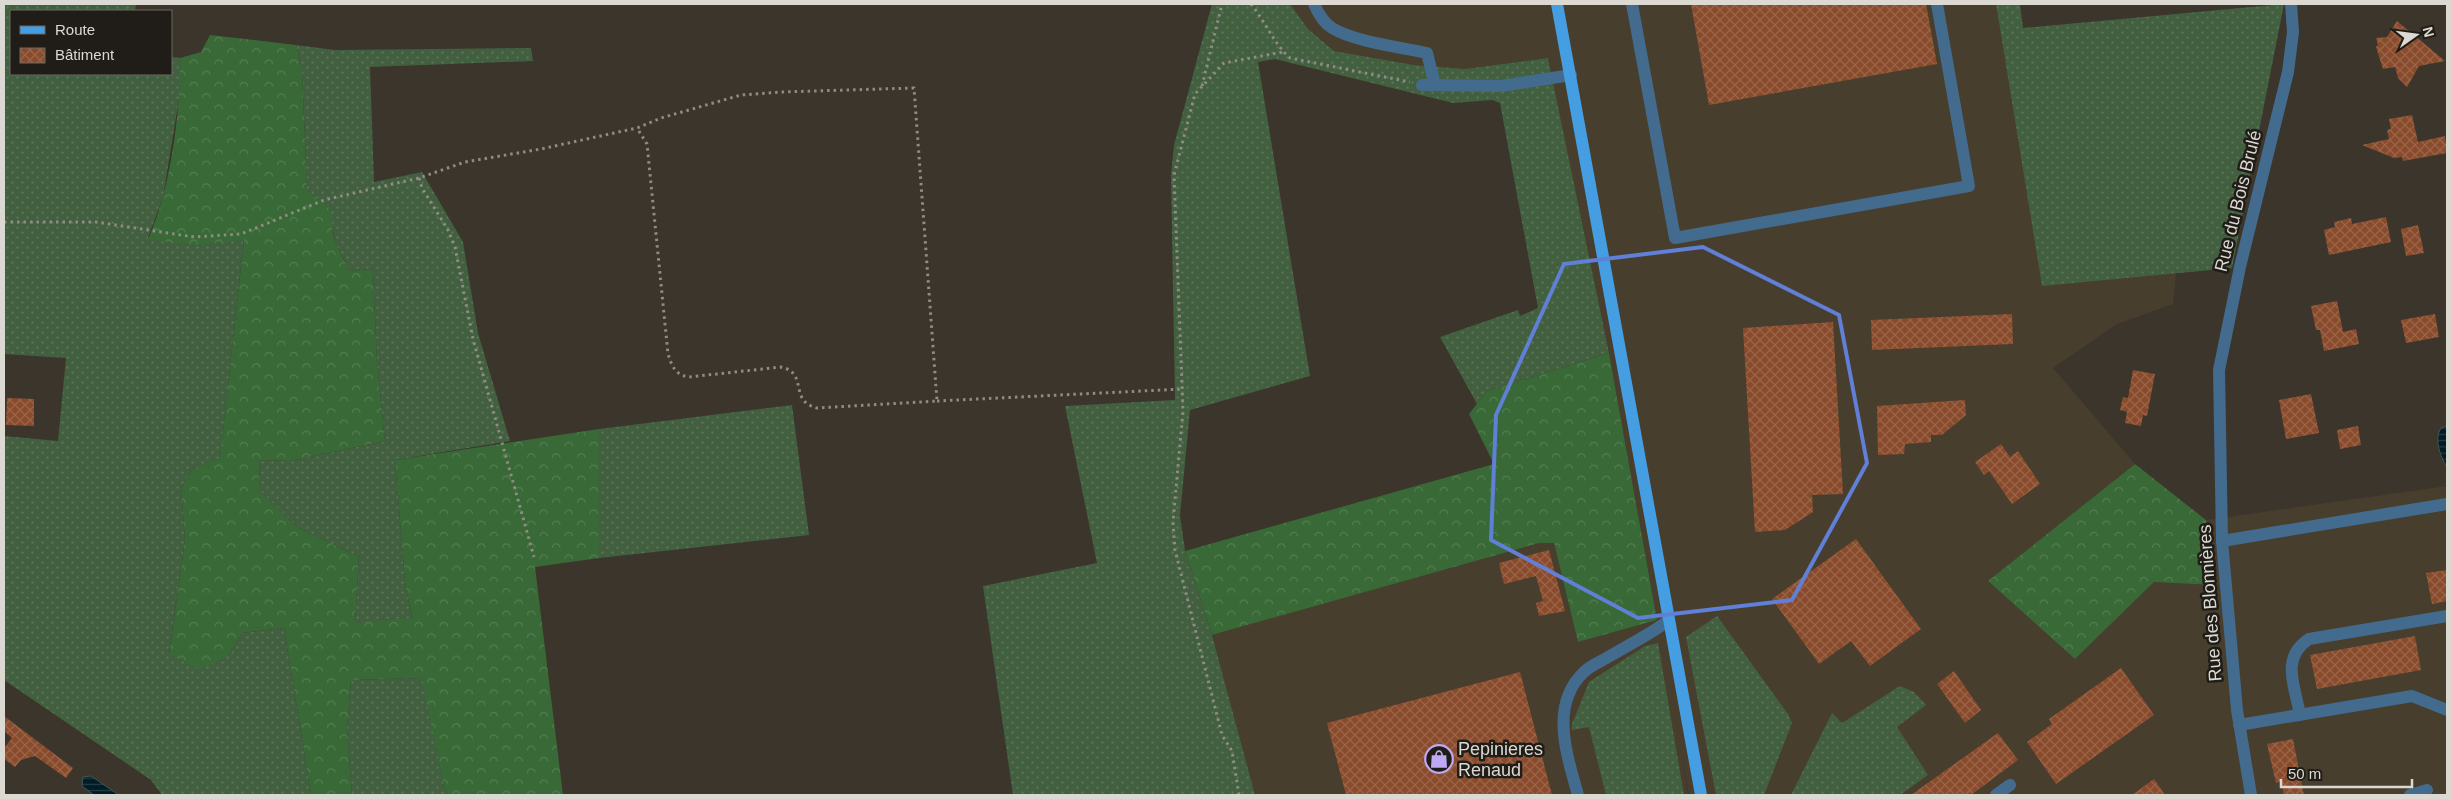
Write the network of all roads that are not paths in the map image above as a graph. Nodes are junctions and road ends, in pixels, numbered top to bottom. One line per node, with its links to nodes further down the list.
1 (1314, 4): 6 (street)
2 (1558, 4): 6 (main road)
3 (1632, 4): 4 (street)
4 (1937, 4)
5 (2291, 4): 7 (street, Rue du Bois Brulé)
6 (1571, 75): 11 (main road)
7 (2219, 406): 9 (street, Rue des Blonnières)
8 (2447, 504): 9 (street)
9 (2222, 541): 14 (street, Rue des Blonnières)
10 (2447, 616): 13 (street)
11 (1669, 620): 17 (street); 18 (main road)
12 (2447, 710): 13 (street)
13 (2300, 715): 14 (street)
14 (2239, 725): 20 (street, Rue des Blonnières)
15 (2010, 784): 19 (street)
16 (2427, 790): 21 (street)
17 (1578, 795)
18 (1701, 795)
19 (1996, 795)
20 (2251, 795)
21 (2410, 795)

